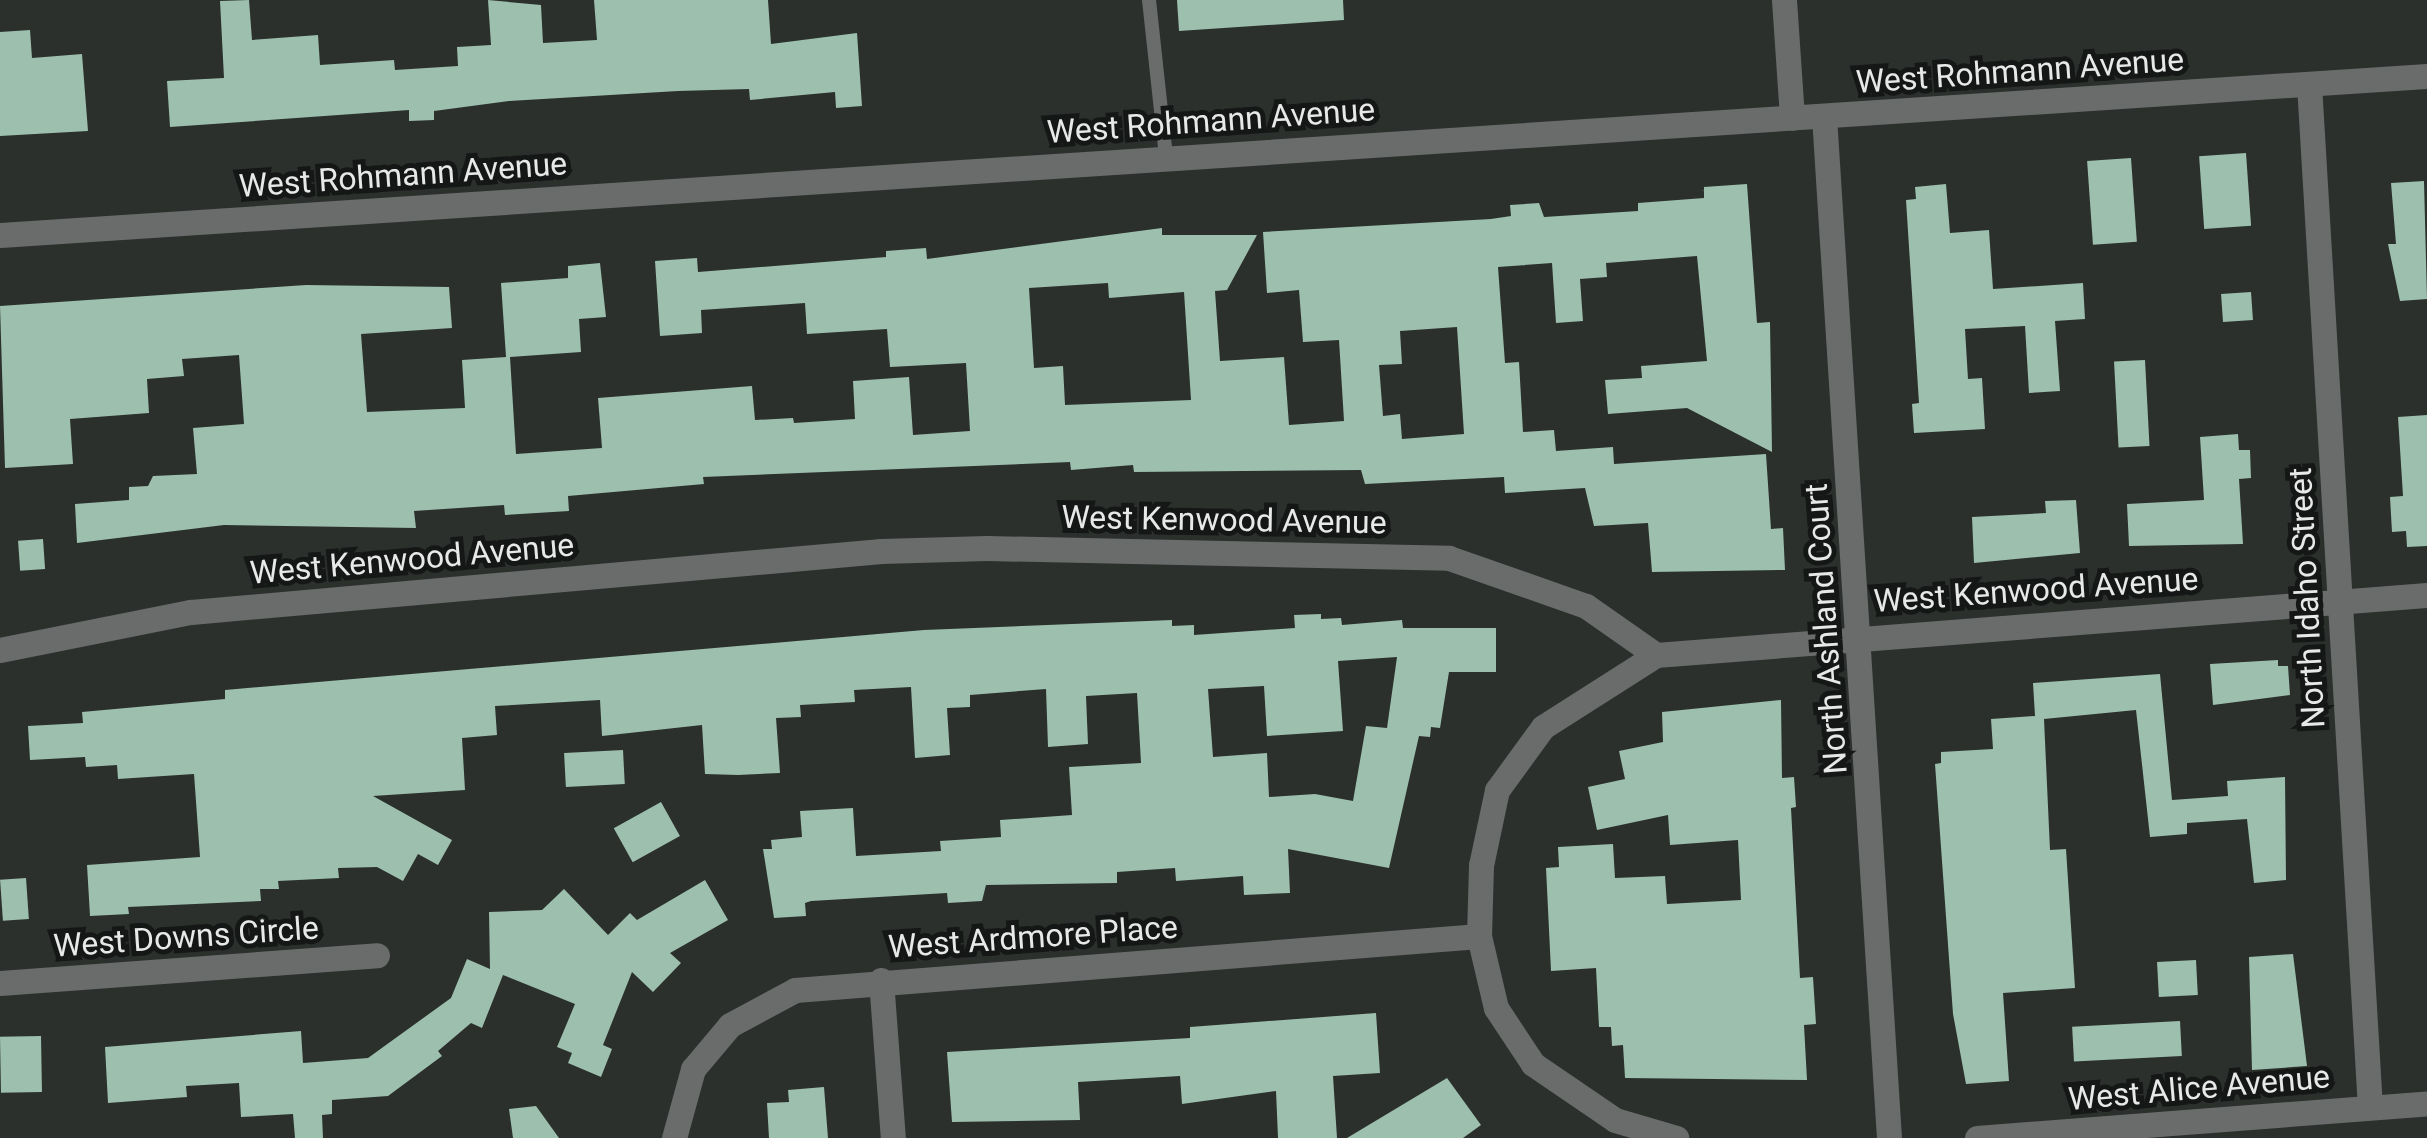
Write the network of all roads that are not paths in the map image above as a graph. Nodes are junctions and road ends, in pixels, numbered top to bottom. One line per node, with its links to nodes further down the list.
1 (1149, 0): 7 (lane)
2 (1784, 0): 6 (street)
3 (2427, 76): 4 (street, West Rohmann Avenue)
4 (2309, 84): 5 (street, West Rohmann Avenue); 10 (street, North Idaho Street)
5 (1824, 116): 6 (street, West Rohmann Avenue); 11 (street, North Ashland Court)
6 (1792, 118): 7 (street, West Rohmann Avenue)
7 (1166, 156): 8 (street, West Rohmann Avenue)
8 (0, 235)
9 (2427, 596): 10 (street, West Kenwood Avenue)
10 (2339, 602): 11 (street, West Kenwood Avenue); 19 (street, North Idaho Street)
11 (1860, 635): 13 (street, West Kenwood Avenue); 23 (street, North Ashland Court)
12 (0, 650): 13 (street, West Kenwood Avenue)
13 (1656, 655): 14 (street)
14 (1479, 936): 16 (street, West Ardmore Place); 22 (street)
15 (376, 955): 17 (street, West Downs Circle)
16 (881, 980): 20 (street, West Ardmore Place); 21 (street)
17 (0, 983)
18 (2427, 1103): 19 (street, West Alice Avenue)
19 (2370, 1107): 24 (street, West Alice Avenue)
20 (674, 1138)
21 (893, 1138)
22 (1676, 1138)
23 (1889, 1138)
24 (1977, 1138)

